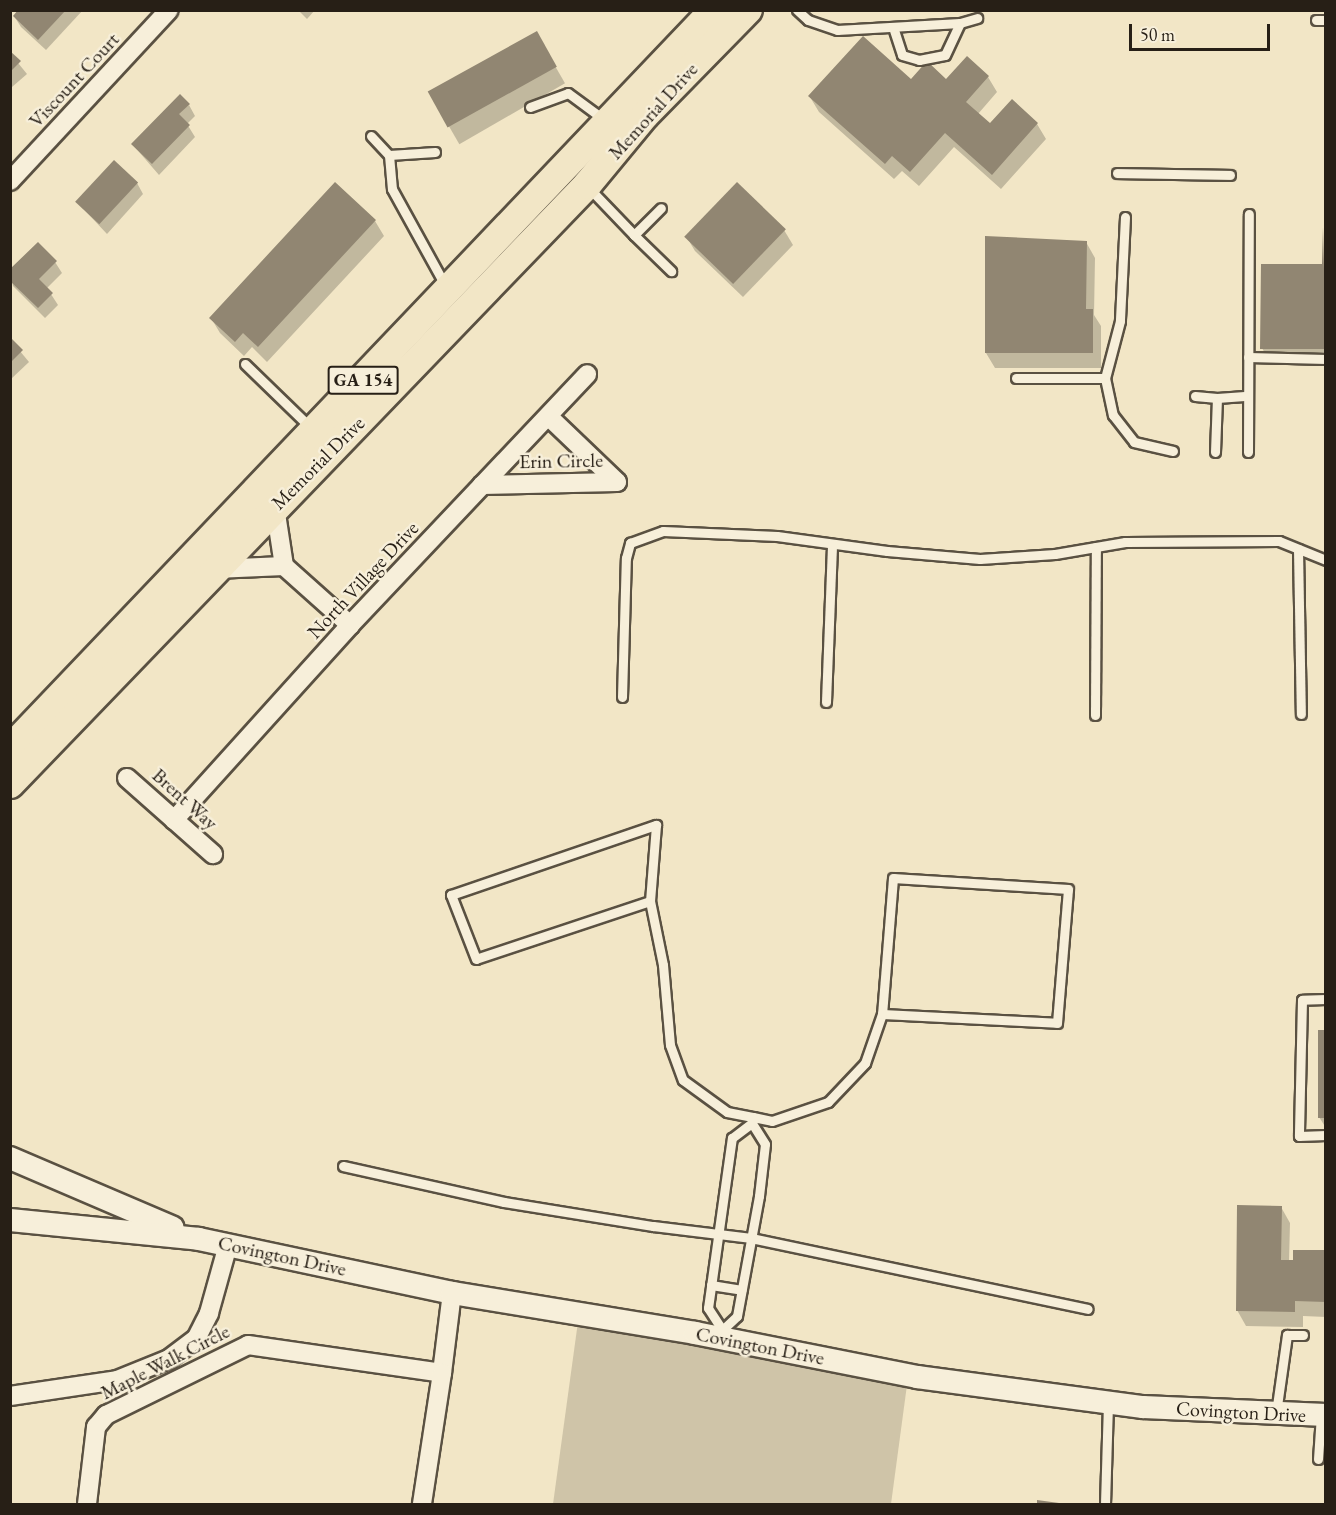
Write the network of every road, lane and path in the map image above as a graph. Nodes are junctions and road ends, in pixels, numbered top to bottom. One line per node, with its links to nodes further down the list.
1 (170, 10): 15 (street, Viscount Court)
2 (714, 10): 9 (main road, Memorial Drive / GA 154)
3 (748, 10): 16 (main road, Memorial Drive / GA 154)
4 (797, 10): 7 (lane)
5 (977, 18): 6 (lane)
6 (960, 23): 7 (lane); 7 (lane)
7 (893, 27)
8 (530, 107): 9 (lane)
9 (608, 122): 22 (main road, Memorial Drive / GA 154)
10 (371, 136): 12 (lane)
11 (435, 152): 12 (lane)
12 (389, 155): 22 (lane)
13 (1117, 173): 14 (lane)
14 (1230, 175)
15 (10, 181)
16 (587, 185): 20 (lane); 38 (main road, Memorial Drive / GA 154)
17 (661, 208): 20 (lane)
18 (1249, 214): 23 (lane)
19 (1125, 217): 28 (lane)
20 (634, 235): 21 (lane)
21 (671, 271)
22 (448, 291): 33 (main road, Memorial Drive / GA 154)
23 (1248, 357): 24 (lane); 30 (lane)
24 (1326, 359)
25 (245, 364): 33 (lane)
26 (587, 374): 32 (street, North Village Drive)
27 (1016, 378): 28 (lane)
28 (1105, 378): 34 (lane)
29 (1195, 396): 31 (lane)
30 (1248, 396): 31 (lane); 36 (lane)
31 (1217, 398): 35 (lane)
32 (548, 416): 37 (street, North Village Drive); 37 (street, Erin Circle)
33 (314, 431): 50 (main road, Memorial Drive / GA 154)
34 (1173, 450)
35 (1215, 452)
36 (1248, 452)
37 (482, 485): 45 (street, North Village Drive)
38 (275, 507): 43 (street); 44 (main road, Memorial Drive / GA 154)
39 (832, 544): 40 (lane); 46 (lane); 47 (lane)
40 (1096, 547): 41 (lane); 49 (lane)
41 (1298, 549): 42 (lane); 48 (lane)
42 (1326, 560)
43 (284, 566): 44 (street); 45 (street)
44 (215, 569): 52 (main road, Memorial Drive / GA 154)
45 (350, 625): 53 (street, North Village Drive)
46 (622, 697)
47 (826, 702)
48 (1301, 714)
49 (1095, 715)
50 (10, 749)
51 (127, 778): 53 (street, Brent Way)
52 (10, 784)
53 (174, 820): 54 (street, Brent Way)
54 (213, 854)
55 (650, 901): 55 (lane); 58 (lane)
56 (1326, 999): 59 (lane)
57 (882, 1014): 57 (lane); 58 (lane)
58 (752, 1120): 63 (lane); 64 (lane)
59 (1326, 1135)
60 (10, 1158): 65 (street, Covington Drive)
61 (343, 1166): 63 (lane)
62 (10, 1220): 65 (street, Covington Drive)
63 (718, 1233): 64 (lane); 67 (lane)
64 (751, 1238): 68 (lane); 70 (lane)
65 (199, 1239): 66 (street, Covington Drive)
66 (228, 1245): 69 (street, Covington Drive); 74 (street)
67 (711, 1285): 68 (lane); 71 (lane)
68 (742, 1290): 71 (lane)
69 (452, 1293): 71 (street, Covington Drive); 73 (street)
70 (1088, 1309)
71 (720, 1333): 75 (street, Covington Drive)
72 (1303, 1335): 76 (lane)
73 (442, 1374): 79 (street, Maple Walk Circle); 80 (street)
74 (10, 1396)
75 (1108, 1402): 76 (street, Covington Drive); 81 (lane)
76 (1275, 1415): 77 (street, Covington Drive)
77 (1323, 1415): 78 (lane)
78 (1318, 1459)
79 (87, 1504)
80 (422, 1504)
81 (1105, 1504)

